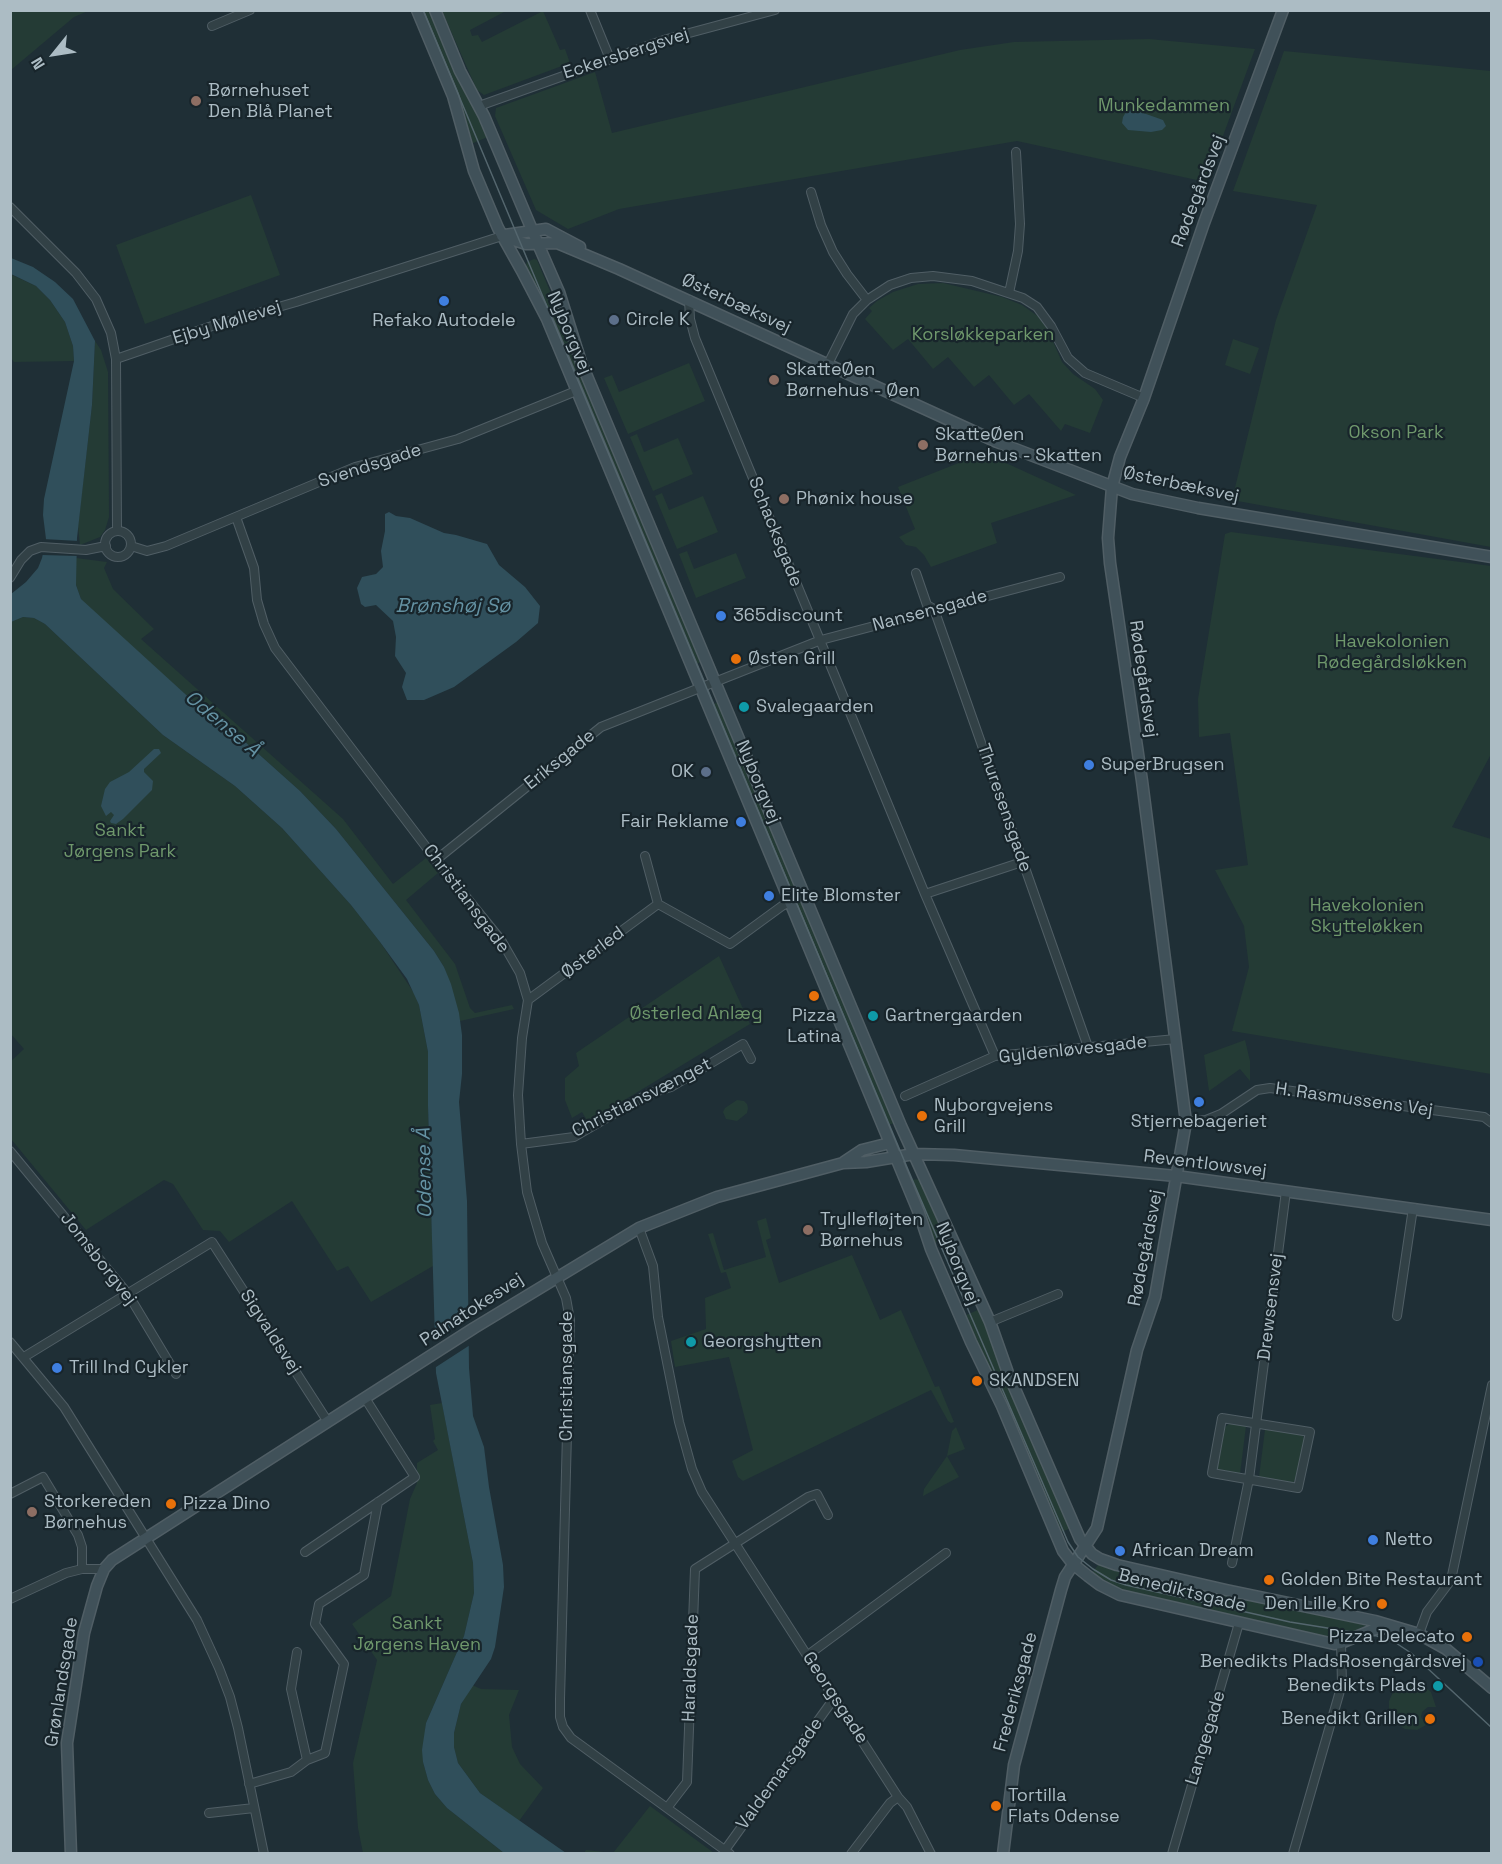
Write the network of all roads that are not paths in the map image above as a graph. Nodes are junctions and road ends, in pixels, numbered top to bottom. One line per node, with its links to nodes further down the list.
1 (250, 10): 7 (street)
2 (417, 10): 14 (street, Nyborgvej)
3 (435, 10): 9 (street, Nyborgvej)
4 (590, 10): 8 (street)
5 (775, 10): 8 (street, Eckersbergsvej)
6 (1283, 10): 23 (street, Rødegårdsvej)
7 (212, 26)
8 (610, 59): 9 (street, Eckersbergsvej)
9 (479, 106): 13 (street, Nyborgvej)
10 (1016, 152): 17 (street)
11 (812, 192): 19 (street)
12 (10, 207): 20 (street)
13 (532, 230): 14 (street, Østerbæksvej); 15 (street, Nyborgvej); 16 (street, Østerbæksvej)
14 (502, 236): 15 (street, Østerbæksvej); 20 (street, Ejby Møllevej); 22 (street, Nyborgvej)
15 (538, 244): 16 (street, Østerbæksvej); 35 (street, Nyborgvej)
16 (619, 268): 18 (street, Østerbæksvej)
17 (1009, 292): 19 (street); 23 (street)
18 (689, 300): 21 (street, Østerbæksvej); 34 (street, Schacksgade)
19 (867, 300): 21 (street)
20 (116, 359): 26 (street)
21 (828, 364): 24 (street, Østerbæksvej)
22 (576, 391): 25 (street, Svendsgade); 36 (street, Nyborgvej)
23 (1144, 398): 24 (street, Rødegårdsvej)
24 (1112, 487): 29 (street, Østerbæksvej); 44 (street, Rødegårdsvej)
25 (236, 517): 28 (street, Svendsgade); 38 (street, Christiansgade)
26 (117, 531): 27 (street); 28 (street)
27 (106, 546): 28 (street); 32 (street)
28 (131, 546)
29 (1491, 557)
30 (916, 573): 33 (street, Thuresensgade)
31 (1060, 577): 33 (street, Nansensgade)
32 (10, 578)
33 (934, 609): 34 (street, Nansensgade); 39 (street, Thuresensgade)
34 (821, 640): 35 (street, Nansensgade); 40 (street, Schacksgade)
35 (716, 681): 36 (street, Nansensgade); 54 (street, Nyborgvej)
36 (700, 687): 38 (street, Eriksgade); 41 (street, Nyborgvej)
37 (645, 856): 42 (street)
38 (436, 860): 43 (street, Christiansgade)
39 (1022, 862): 40 (street); 45 (street, Thuresensgade)
40 (925, 894): 46 (street, Schacksgade)
41 (790, 902): 42 (street); 51 (street, Nyborgvej)
42 (658, 904): 43 (street, Østerled)
43 (528, 1000): 52 (street, Christiansgade)
44 (1176, 1039): 45 (street, Gyldenløvesgade); 49 (street, Rødegårdsvej)
45 (1088, 1047): 46 (street, Gyldenløvesgade)
46 (995, 1056): 48 (street, Gyldenløvesgade)
47 (751, 1059): 52 (street, Christiansvænget)
48 (905, 1096)
49 (1186, 1122): 50 (street, H. Rasmussens Vej); 57 (street, Rødegårdsvej)
50 (1491, 1123)
51 (890, 1143): 54 (street); 55 (street, Nyborgvej); 56 (street, Palnatokesvej)
52 (521, 1144): 62 (street, Christiansgade)
53 (10, 1151): 63 (street, Jomsborgvej)
54 (914, 1154): 55 (street, Reventlowsvej); 57 (street, Reventlowsvej); 66 (street, Nyborgvej)
55 (895, 1156): 56 (street, Palnatokesvej); 84 (street, Nyborgvej)
56 (843, 1163): 61 (street, Palnatokesvej)
57 (1176, 1176): 58 (street, Reventlowsvej); 80 (street, Rødegårdsvej)
58 (1286, 1191): 59 (street, Reventlowsvej); 73 (street, Drewsensvej)
59 (1413, 1208): 60 (street, Reventlowsvej); 65 (street)
60 (1491, 1220)
61 (639, 1228): 62 (street, Palnatokesvej); 79 (street, Georgsgade)
62 (556, 1276): 71 (street, Palnatokesvej); 100 (street, Christiansgade)
63 (128, 1294): 68 (street); 69 (street, Jomsborgvej); 72 (street, Sigvaldsvej)
64 (1058, 1294): 66 (street)
65 (1397, 1316)
66 (990, 1322): 80 (street, Nyborgvej)
67 (10, 1342): 68 (street)
68 (24, 1358): 78 (street)
69 (176, 1374)
70 (1491, 1385): 90 (street)
71 (365, 1398): 72 (street, Palnatokesvej); 76 (street)
72 (328, 1422): 78 (street, Palnatokesvej)
73 (1256, 1424): 74 (street, Drewsensvej); 74 (street); 74 (street)
74 (1249, 1479): 83 (street, Drewsensvej)
75 (10, 1494): 85 (street)
76 (378, 1502): 81 (street); 96 (street)
77 (828, 1515): 79 (street)
78 (145, 1538): 86 (street); 97 (street)
79 (735, 1544): 93 (street, Georgsgade); 100 (street, Haraldsgade)
80 (1085, 1547): 84 (street, Frederiksgade); 89 (street, Benediktsgade)
81 (305, 1552)
82 (946, 1553): 93 (street)
83 (1232, 1563)
84 (1073, 1564): 88 (street, Benediktsgade); 107 (street, Frederiksgade)
85 (82, 1569): 86 (street); 87 (street)
86 (104, 1569): 103 (street, Grønlandsgade)
87 (10, 1599)
88 (1239, 1623): 91 (street, Benediktsgade); 108 (street, Langegade)
89 (1394, 1628): 90 (street, Benediktsgade); 91 (street, Benediktsgade)
90 (1419, 1634): 94 (street, Benediktsgade)
91 (1341, 1643): 109 (street)
92 (297, 1652): 96 (street)
93 (808, 1655): 95 (street, Georgsgade)
94 (1491, 1688)
95 (835, 1697): 98 (street, Georgsgade); 102 (street, Valdemarsgade)
96 (307, 1760): 97 (street)
97 (249, 1784): 99 (street)
98 (898, 1797): 105 (street); 106 (street, Georgsgade)
99 (254, 1808): 101 (street); 104 (street)
100 (667, 1808): 102 (street, Christiansgade)
101 (209, 1813)
102 (727, 1852)
103 (71, 1854)
104 (264, 1854)
105 (851, 1854)
106 (931, 1854)
107 (1003, 1854)
108 (1172, 1854)
109 (1293, 1854)

